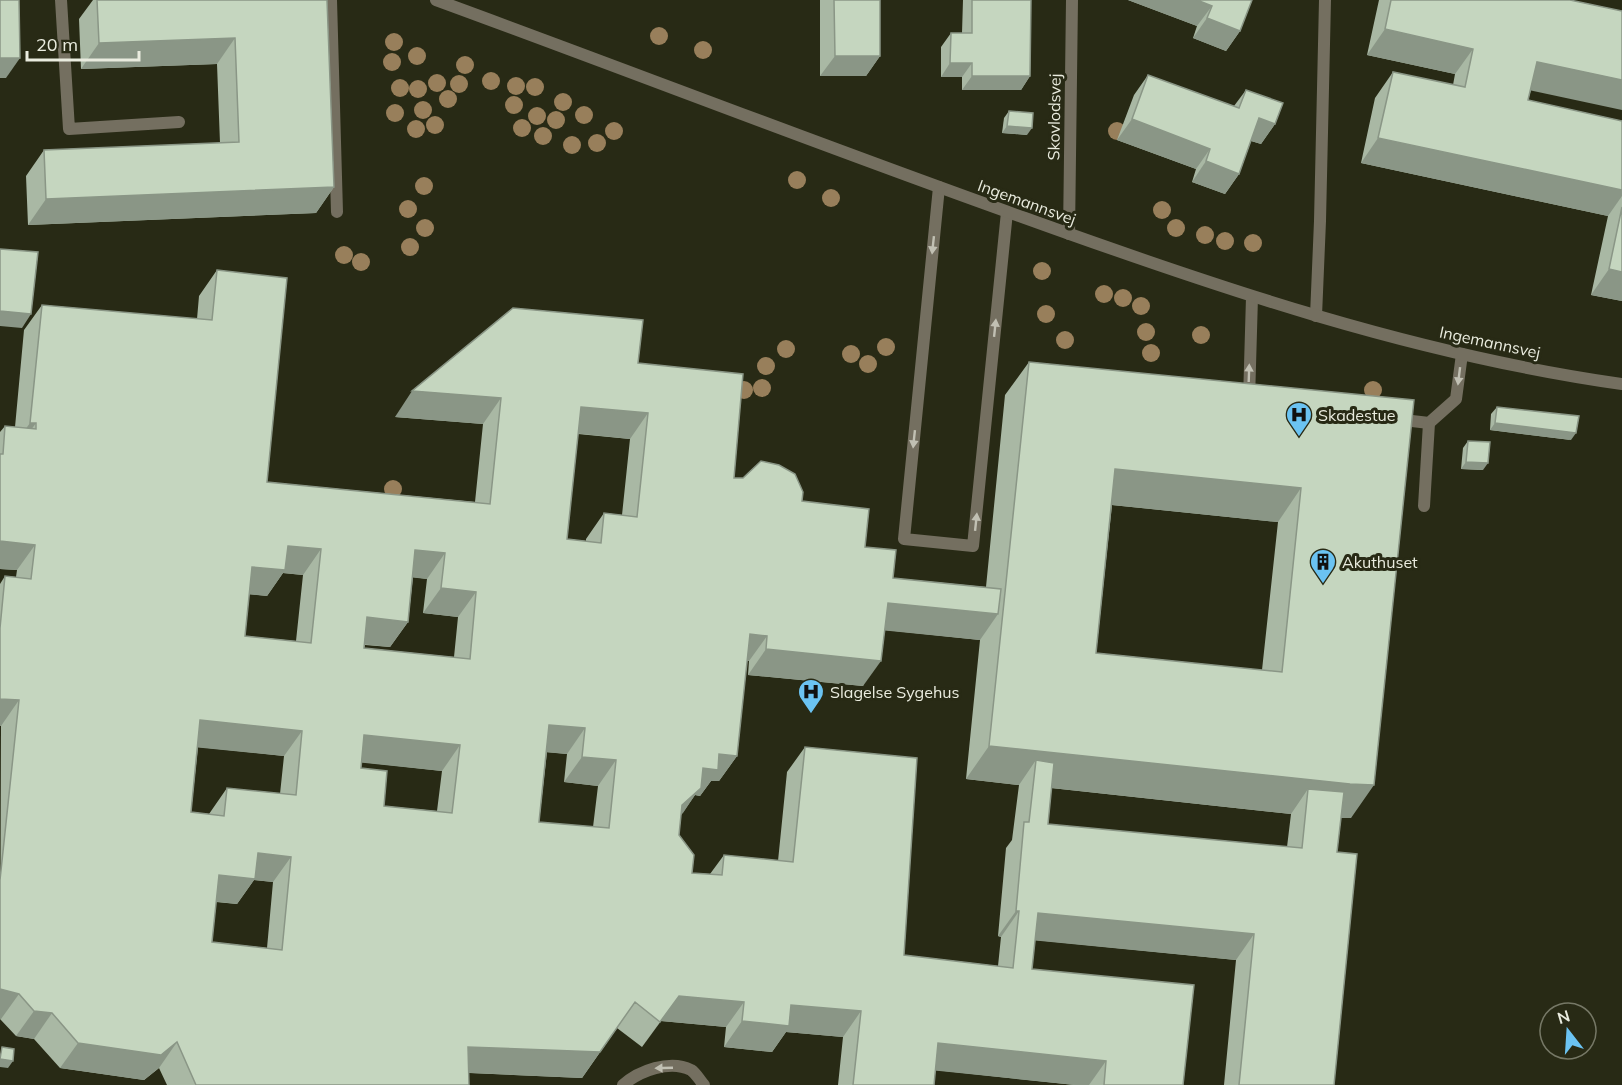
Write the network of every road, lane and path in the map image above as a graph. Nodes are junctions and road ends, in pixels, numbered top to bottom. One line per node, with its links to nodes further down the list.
1 (61, 0): 6 (street)
2 (331, 0): 8 (street)
3 (436, 0): 7 (street, Ingemannsvej)
4 (1072, 0): 10 (street, Skovlodsvej)
5 (1325, 0): 12 (street)
6 (179, 122)
7 (939, 187): 9 (street, Ingemannsvej); 9 (street, one-way to 9)
8 (337, 212)
9 (1007, 212): 10 (street, Ingemannsvej)
10 (1069, 234): 11 (street, Ingemannsvej)
11 (1252, 297): 12 (street, Ingemannsvej); 15 (street, one-way to 11)
12 (1316, 316): 13 (street, Ingemannsvej)
13 (1462, 354): 14 (street, Ingemannsvej); 17 (street, one-way to 17)
14 (1622, 384)
15 (1260, 404)
16 (1384, 418): 17 (street)
17 (1429, 423): 18 (street)
18 (1424, 506)
19 (623, 1085): 20 (street, one-way to 19)
20 (704, 1085)

